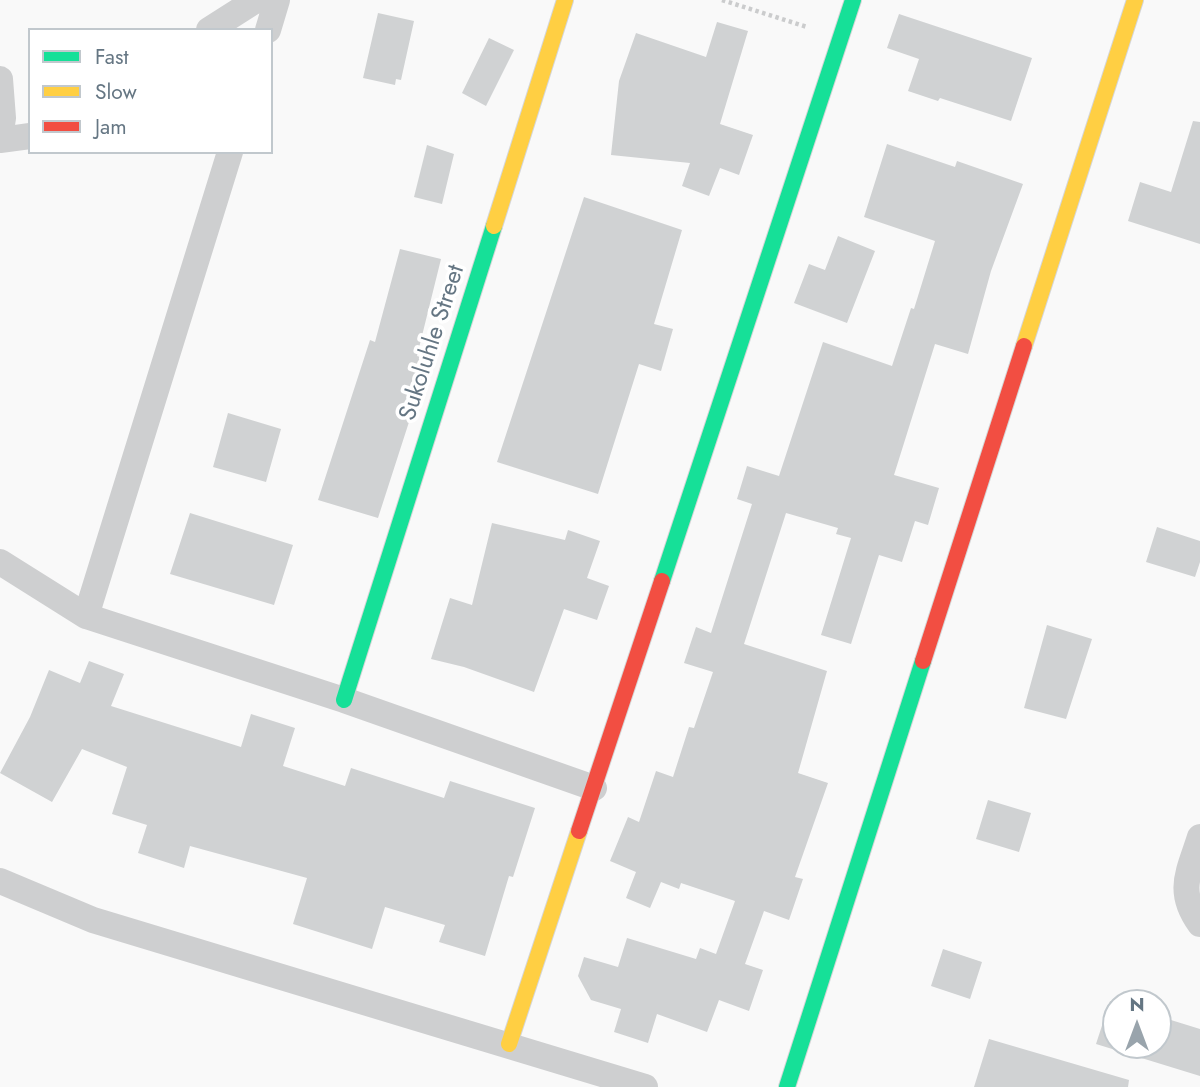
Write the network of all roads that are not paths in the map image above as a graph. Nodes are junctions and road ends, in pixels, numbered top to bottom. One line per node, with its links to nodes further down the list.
1 (256, 0): 6 (street)
2 (277, 0): 7 (street)
3 (565, 0): 14 (street, Sukoluhle Street)
4 (853, 0): 15 (street)
5 (1135, 0): 21 (street)
6 (212, 28)
7 (269, 28)
8 (0, 79): 10 (street)
9 (28, 136): 10 (street)
10 (0, 138)
11 (229, 154): 13 (street)
12 (0, 562): 13 (street)
13 (86, 616): 14 (street)
14 (344, 700): 15 (street)
15 (594, 788): 19 (street)
16 (1200, 837): 18 (street)
17 (0, 881): 19 (street)
18 (1200, 924)
19 (509, 1044): 20 (street)
20 (645, 1087)
21 (788, 1087)

